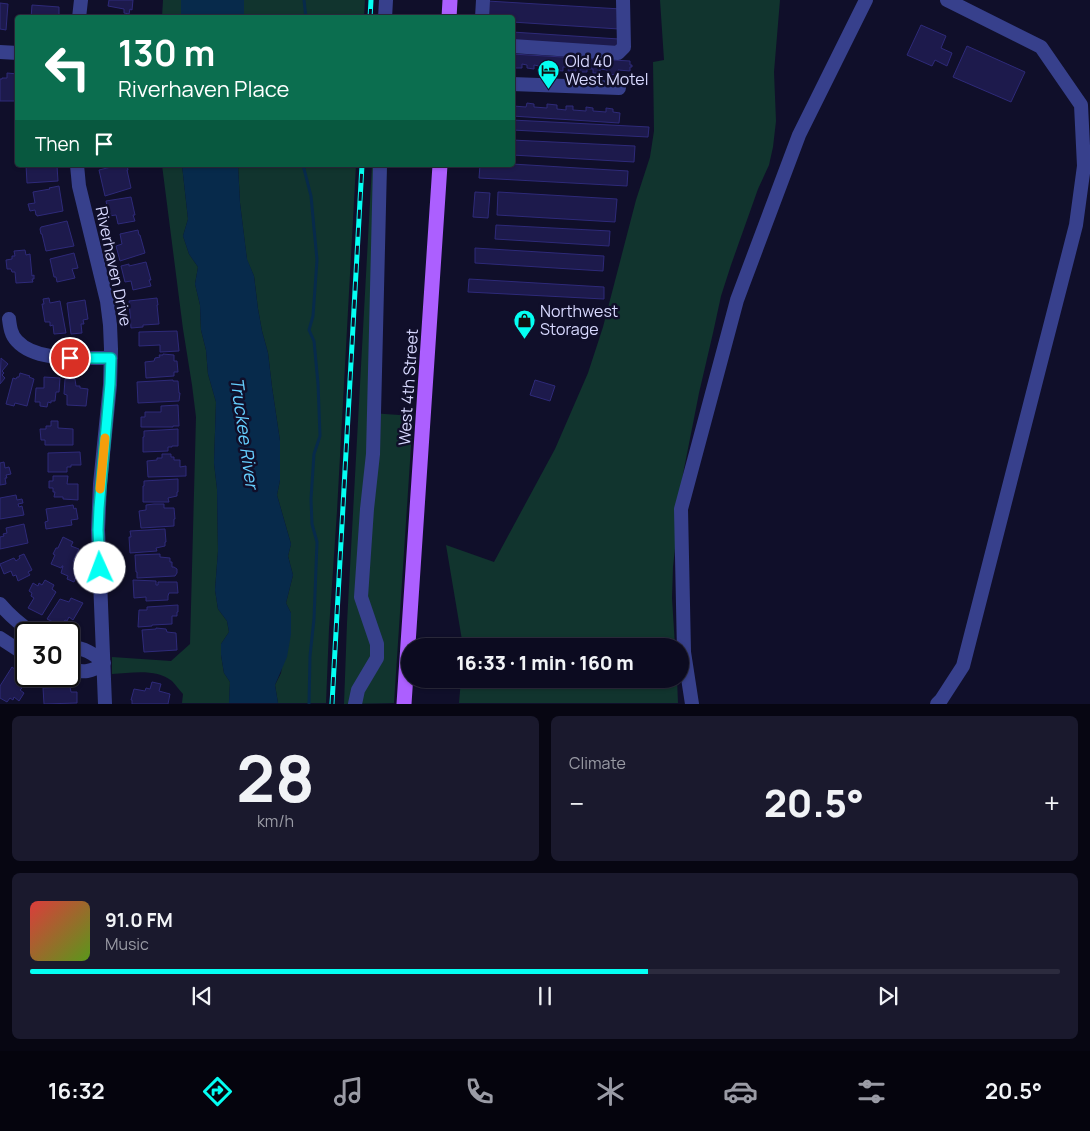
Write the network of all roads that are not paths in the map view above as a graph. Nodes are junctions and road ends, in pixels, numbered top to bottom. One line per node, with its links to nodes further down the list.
1 (81, 0): 8 (street)
2 (386, 0): 9 (street)
3 (450, 0): 10 (main road)
4 (483, 0): 11 (street)
5 (623, 0): 12 (street)
6 (866, 0): 36 (street)
7 (947, 0): 37 (street)
8 (79, 15)
9 (385, 15)
10 (449, 15)
11 (482, 15)
12 (515, 46)
13 (0, 52): 14 (street)
14 (15, 53)
15 (515, 84): 16 (street)
16 (619, 88)
17 (76, 167): 21 (street, Riverhaven Drive)
18 (380, 167): 33 (street)
19 (440, 167): 23 (main road, West 4th Street)
20 (8, 319): 21 (street)
21 (111, 358): 29 (street, Riverhaven Drive)
22 (0, 604): 24 (street)
23 (411, 612): 26 (main road, West 4th Street); 34 (main road, West 4th Street)
24 (18, 622)
25 (0, 638): 27 (street)
26 (411, 638)
27 (15, 648)
28 (80, 648): 29 (street)
29 (104, 663): 30 (street); 32 (street, Riverhaven Drive)
30 (80, 672)
31 (411, 688): 35 (main road)
32 (105, 704)
33 (355, 704)
34 (404, 704)
35 (411, 704)
36 (692, 704)
37 (937, 704)

